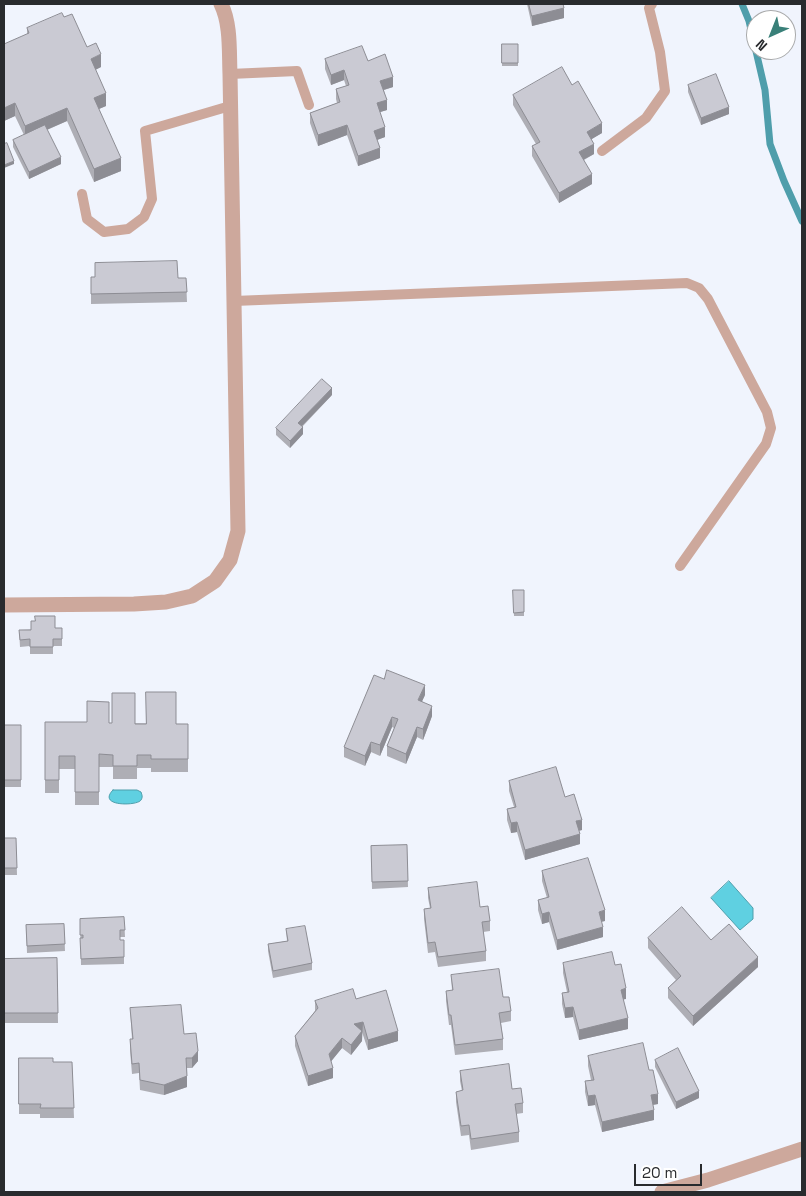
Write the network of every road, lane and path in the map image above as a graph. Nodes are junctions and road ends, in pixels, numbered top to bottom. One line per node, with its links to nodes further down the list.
1 (221, 4): 3 (street)
2 (652, 4): 6 (lane)
3 (230, 74): 4 (lane); 5 (street)
4 (309, 105)
5 (230, 106): 7 (lane); 8 (street)
6 (602, 151)
7 (82, 194)
8 (234, 301): 9 (lane); 10 (street)
9 (680, 566)
10 (4, 605)
11 (802, 1149): 12 (street)
12 (662, 1192)

